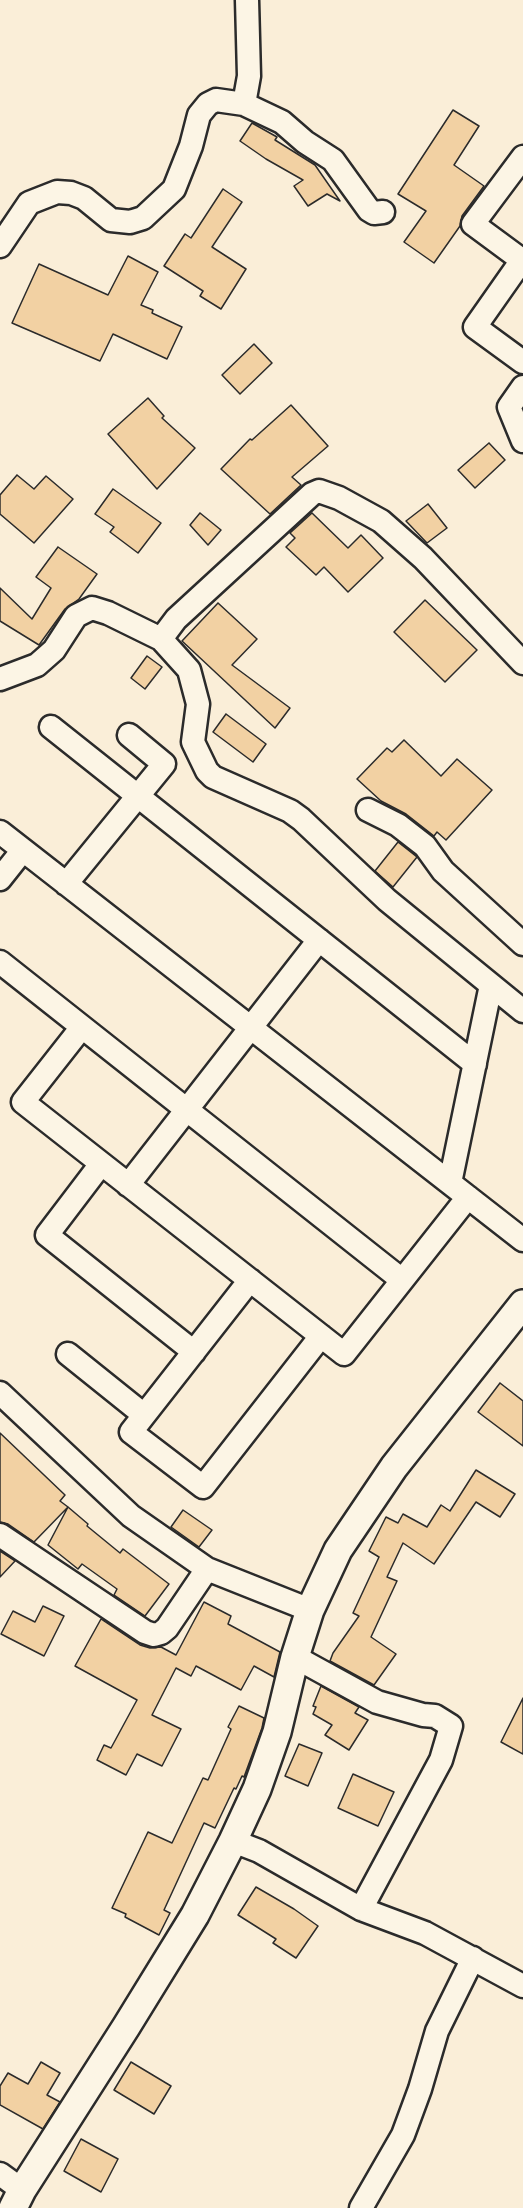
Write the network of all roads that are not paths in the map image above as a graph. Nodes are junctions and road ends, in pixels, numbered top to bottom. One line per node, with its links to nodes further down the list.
1 (247, 0): 2 (street)
2 (244, 104): 4 (street); 5 (street)
3 (523, 158): 6 (street)
4 (383, 212)
5 (0, 246)
6 (522, 260): 7 (street)
7 (523, 362)
8 (523, 387): 9 (street)
9 (523, 441)
10 (161, 639): 11 (street); 12 (street); 24 (street)
11 (523, 663)
12 (0, 679)
13 (51, 727): 15 (street)
14 (129, 735): 15 (street)
15 (138, 796): 20 (street); 21 (street)
16 (368, 810): 22 (street)
17 (0, 832): 18 (street)
18 (23, 850): 19 (street); 20 (street)
19 (0, 879)
20 (66, 884): 27 (street)
21 (319, 940): 27 (street); 28 (street)
22 (523, 944)
23 (0, 962): 26 (street)
24 (491, 985): 25 (street); 28 (street)
25 (523, 1011)
26 (82, 1027): 29 (street); 30 (street)
27 (251, 1028): 29 (street); 32 (street)
28 (475, 1064): 32 (street)
29 (187, 1110): 31 (street); 35 (street)
30 (101, 1164): 31 (street); 38 (street)
31 (128, 1185): 34 (street)
32 (459, 1190): 33 (street); 35 (street)
33 (523, 1240)
34 (250, 1280): 37 (street); 38 (street)
35 (402, 1280): 37 (street)
36 (523, 1304): 44 (street)
37 (321, 1336): 41 (street)
38 (194, 1352): 41 (street)
39 (68, 1354): 41 (street)
40 (0, 1393): 43 (street)
41 (144, 1415)
42 (0, 1535): 43 (street)
43 (207, 1569): 44 (street)
44 (310, 1610): 45 (street)
45 (295, 1657): 46 (street); 47 (street)
46 (233, 1841): 47 (street); 51 (street)
47 (361, 1909): 48 (street)
48 (473, 1958): 49 (street); 52 (street)
49 (523, 1986)
50 (0, 2174): 51 (street)
51 (17, 2199)
52 (361, 2208)

